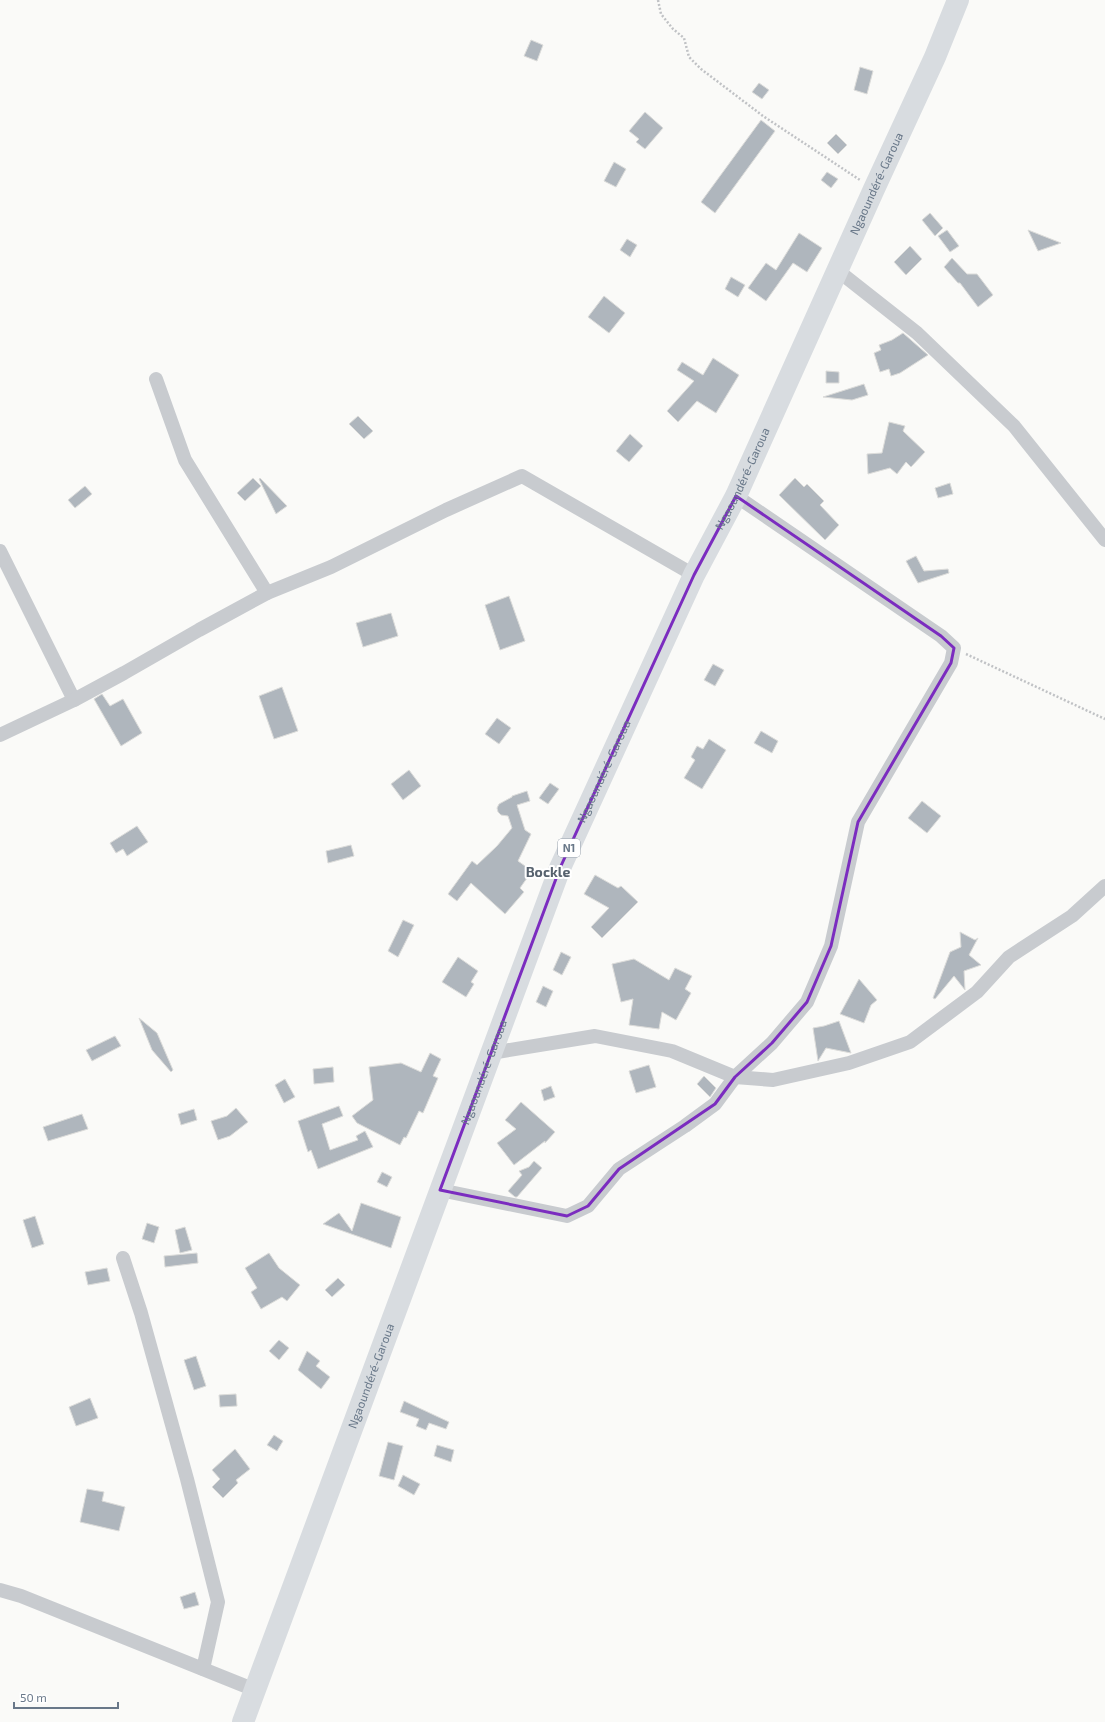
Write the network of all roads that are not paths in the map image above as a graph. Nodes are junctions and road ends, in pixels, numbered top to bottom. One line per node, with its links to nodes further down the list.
1 (958, 0): 2 (highway, Ngaoundéré-Garoua / N1)
2 (837, 270): 4 (highway, Ngaoundéré-Garoua / N1); 5 (street)
3 (156, 378): 8 (street)
4 (736, 496): 7 (highway, Ngaoundéré-Garoua / N1); 13 (street)
5 (1105, 540)
6 (0, 551): 9 (street)
7 (694, 574): 8 (street); 12 (highway, Ngaoundéré-Garoua / N1)
8 (268, 593): 9 (street)
9 (74, 700): 10 (street)
10 (0, 735)
11 (1105, 886): 13 (street)
12 (492, 1053): 13 (street); 14 (highway, Ngaoundéré-Garoua / N1)
13 (735, 1077): 14 (street)
14 (440, 1190): 18 (highway, Ngaoundéré-Garoua / N1)
15 (123, 1258): 17 (street)
16 (0, 1590): 17 (street)
17 (203, 1668): 18 (street)
18 (255, 1690): 19 (highway, Ngaoundéré-Garoua / N1)
19 (243, 1722)

